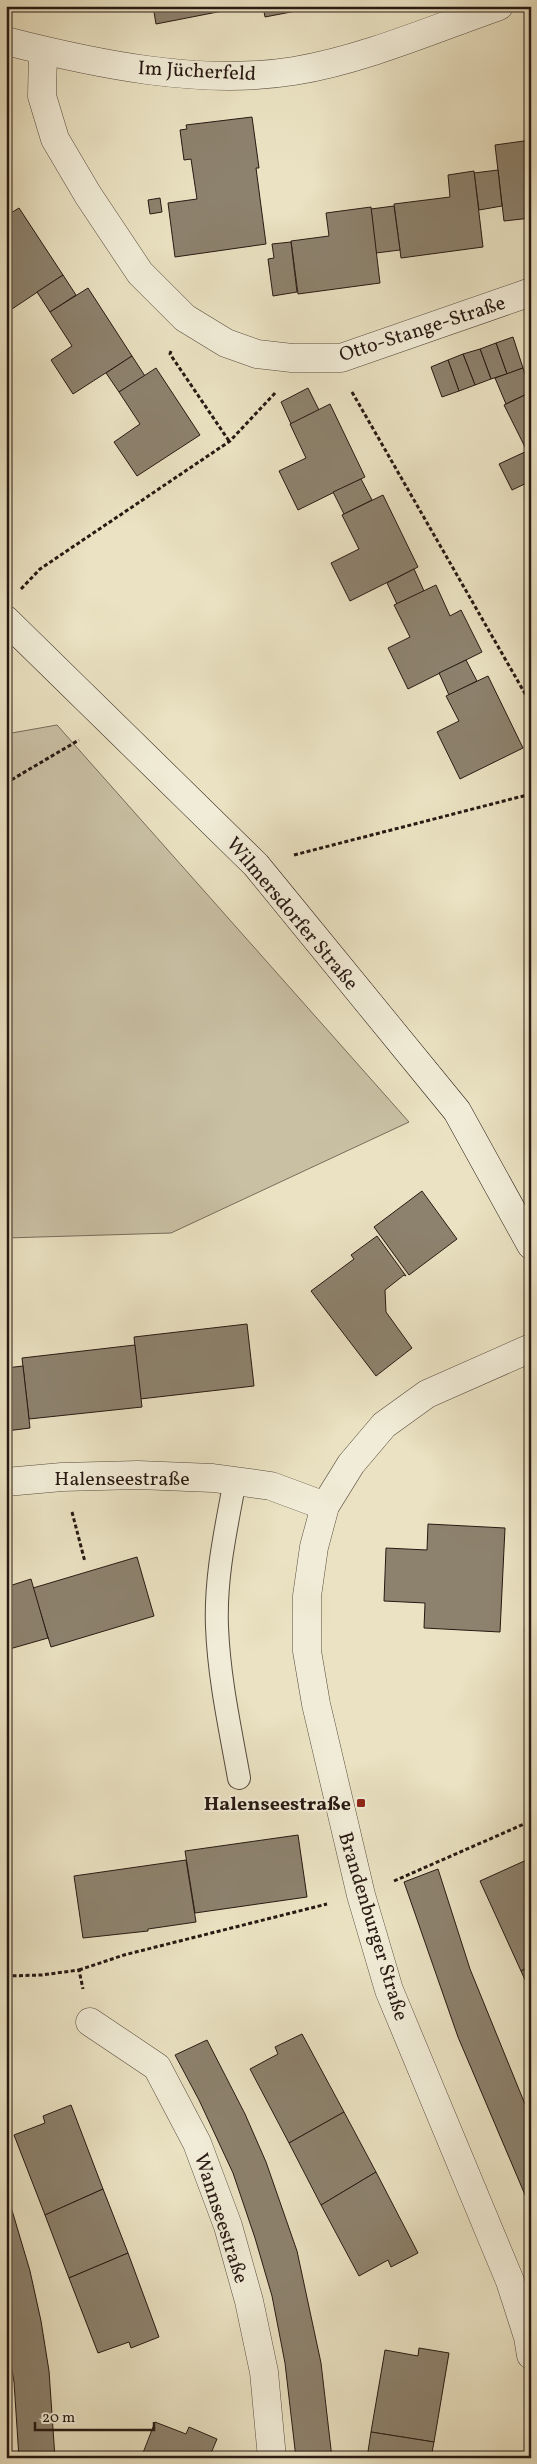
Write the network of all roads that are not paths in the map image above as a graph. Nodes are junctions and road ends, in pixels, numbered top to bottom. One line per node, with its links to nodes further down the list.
1 (499, 6): 3 (street, Im Jücherfeld)
2 (6, 41): 3 (street, Im Jücherfeld)
3 (44, 51): 4 (street, Otto-Stange-Straße)
4 (531, 292)
5 (6, 620): 6 (street, Wilmersdorfer Straße)
6 (531, 1245)
7 (531, 1348): 10 (street, Brandenburger Straße)
8 (235, 1480): 9 (street, Halenseestraße); 10 (street, Halenseestraße); 11 (lane)
9 (6, 1482)
10 (324, 1506): 13 (street, Brandenburger Straße)
11 (239, 1778)
12 (90, 2022): 14 (street, Wannseestraße)
13 (531, 2355)
14 (272, 2458)

